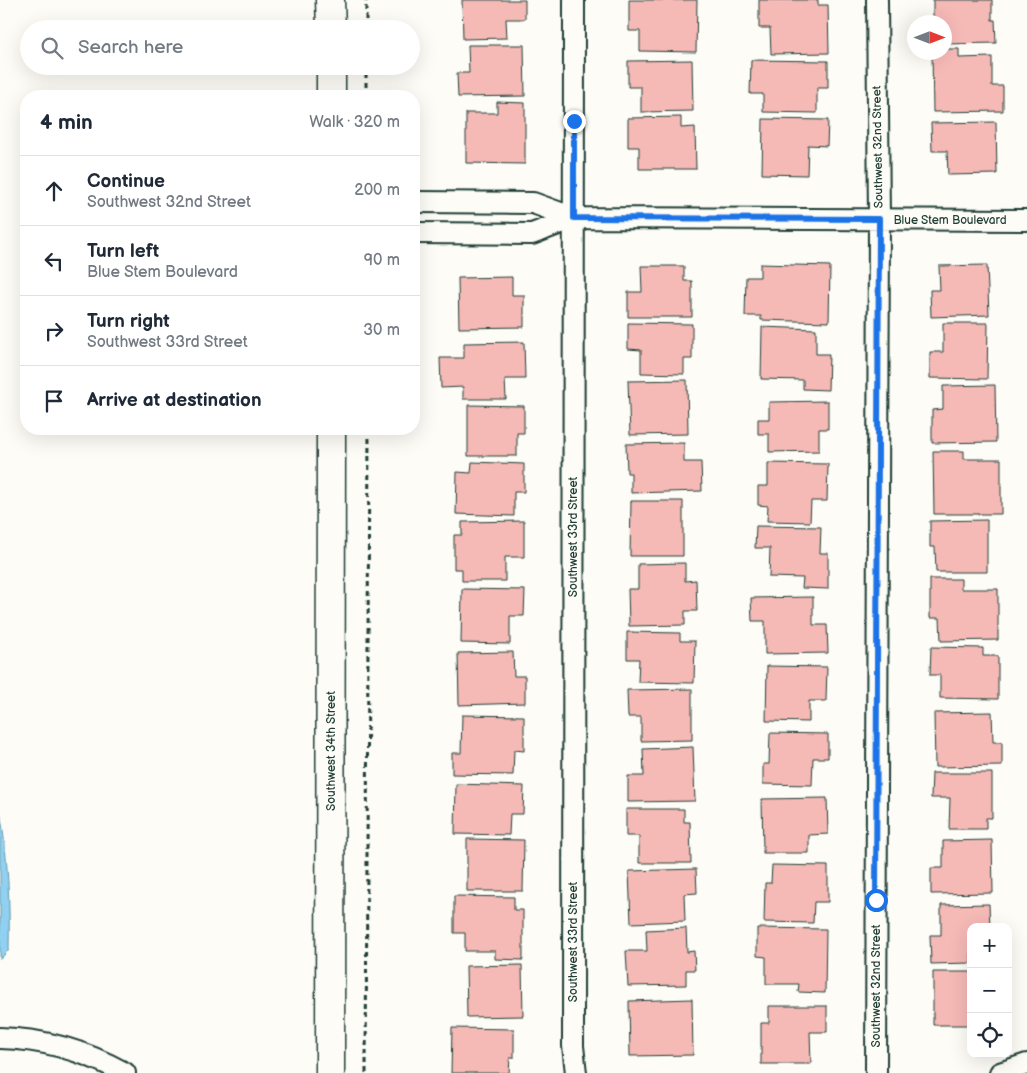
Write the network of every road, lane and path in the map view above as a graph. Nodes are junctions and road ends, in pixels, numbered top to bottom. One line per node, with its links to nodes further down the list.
1 (330, 0): 5 (street)
2 (366, 0): 6 (path)
3 (574, 0): 12 (street, Southwest 33rd Street)
4 (877, 0): 13 (street, Southwest 32nd Street)
5 (331, 20)
6 (366, 20)
7 (331, 75): 9 (street)
8 (366, 75): 10 (path)
9 (331, 90)
10 (366, 90)
11 (420, 202): 12 (street, Blue Stem Boulevard)
12 (574, 218): 13 (street, Blue Stem Boulevard); 15 (street, Blue Stem Boulevard); 23 (street, Southwest 33rd Street)
13 (879, 219): 14 (street, Blue Stem Boulevard); 24 (street, Southwest 32nd Street)
14 (1027, 220)
15 (420, 233)
16 (331, 435): 21 (street, Southwest 34th Street)
17 (369, 435): 22 (path)
18 (0, 1038): 20 (street)
19 (1027, 1064): 25 (street)
20 (125, 1073)
21 (330, 1073)
22 (366, 1073)
23 (576, 1073)
24 (876, 1073)
25 (1000, 1073)

